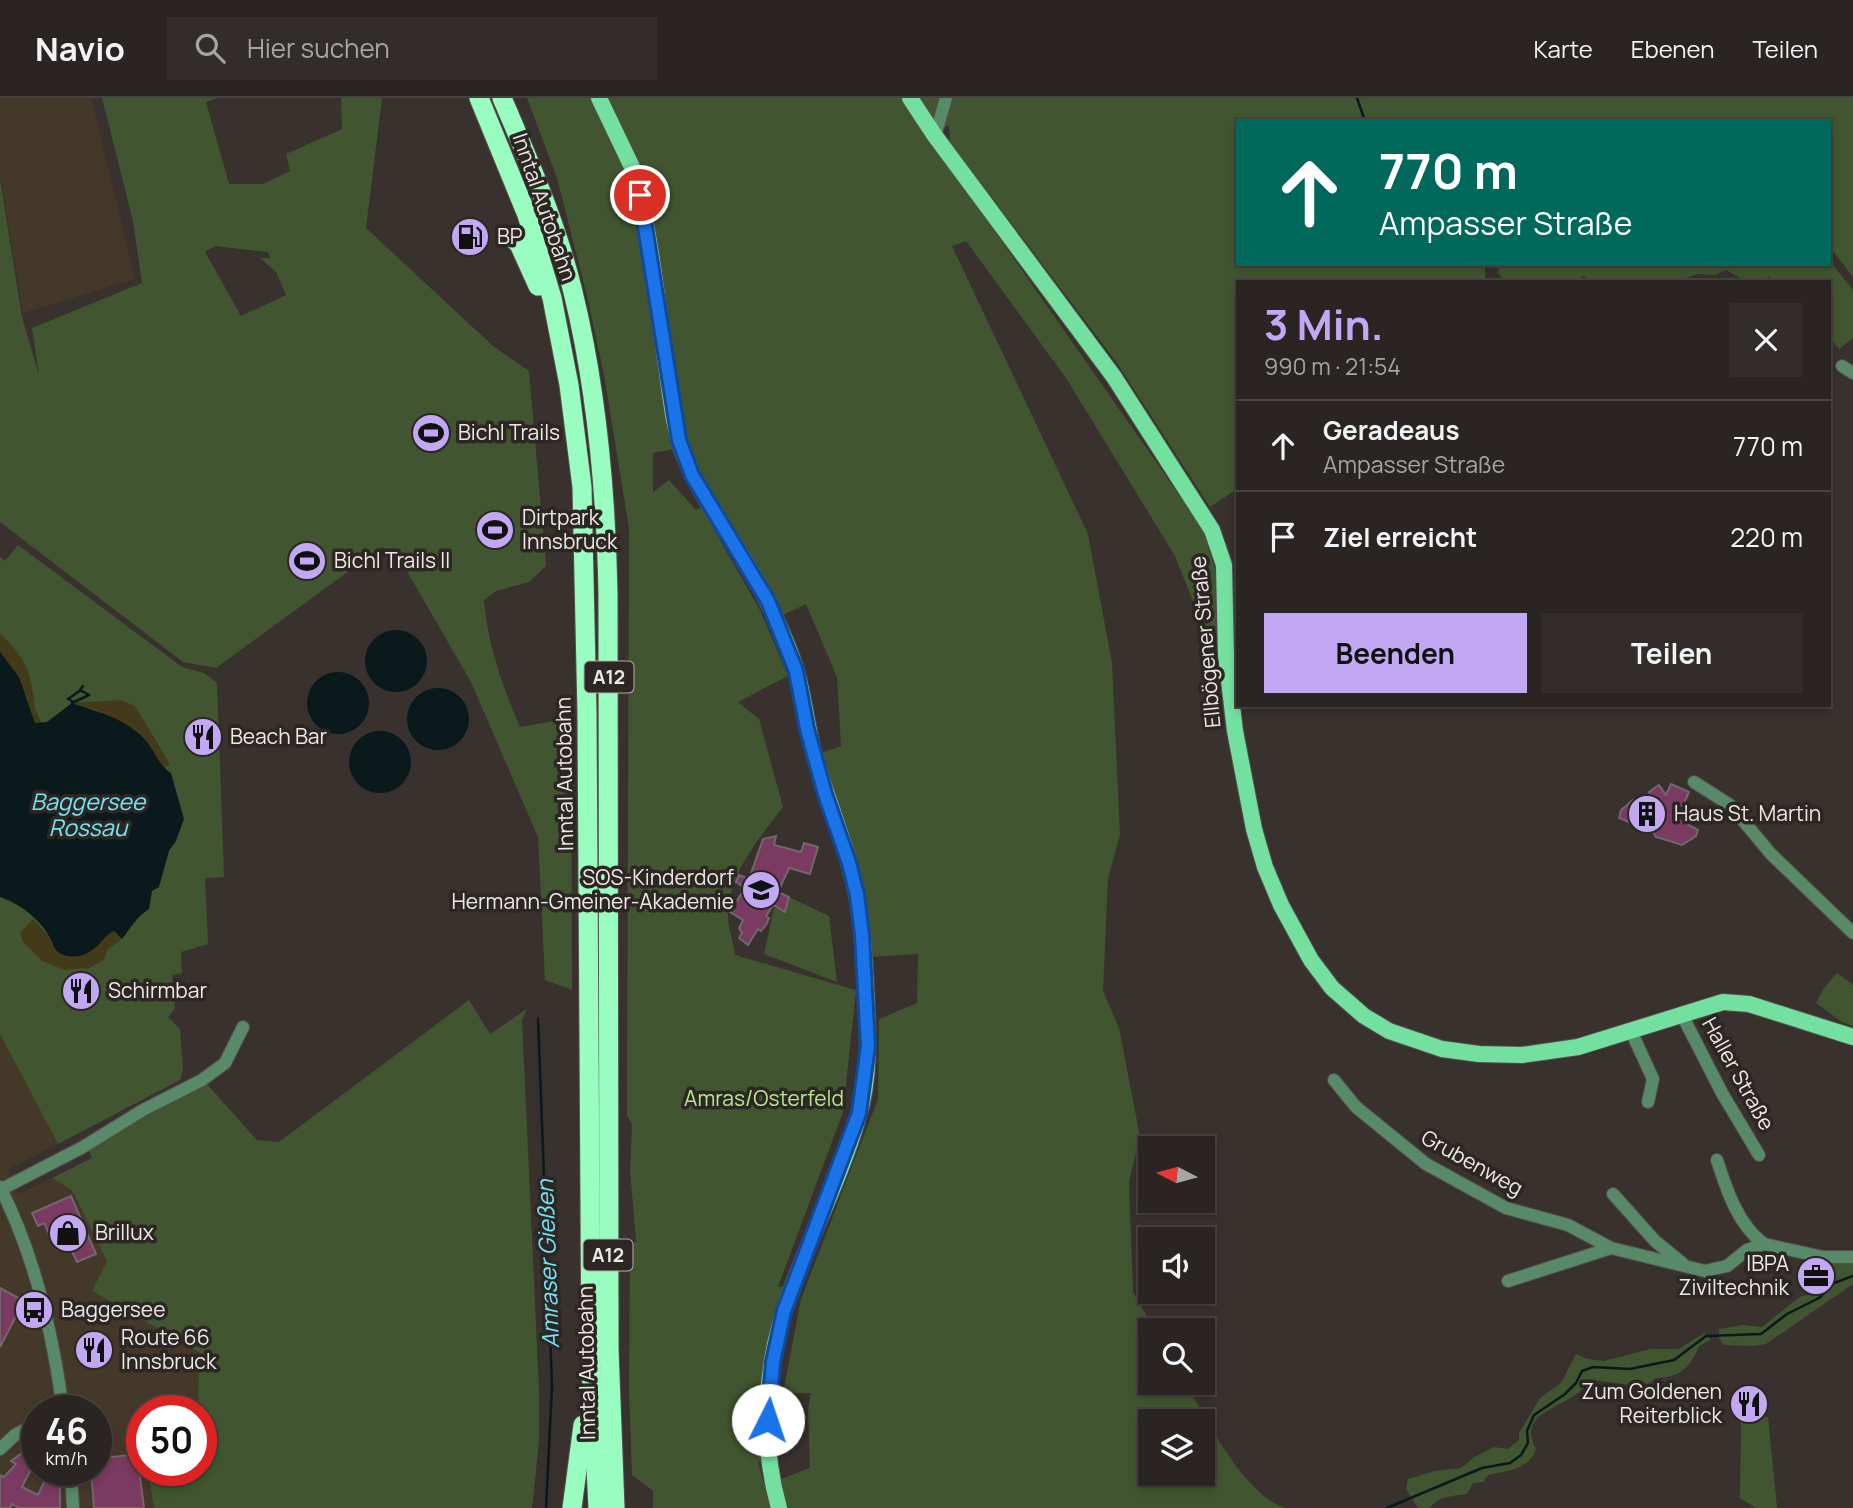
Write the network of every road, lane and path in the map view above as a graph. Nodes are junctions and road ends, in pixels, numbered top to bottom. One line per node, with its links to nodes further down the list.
1 (479, 98): 8 (highway, Inntal Autobahn / A12)
2 (502, 98): 11 (highway, Inntal Autobahn / A12)
3 (599, 98): 38 (main road)
4 (910, 98): 6 (main road, Ellbögener Straße)
5 (946, 98): 6 (street)
6 (935, 136): 17 (main road, Ellbögener Straße)
7 (510, 236): 8 (highway)
8 (556, 321): 11 (highway, Inntal Autobahn / A12)
9 (1694, 782): 10 (street)
10 (1853, 933)
11 (598, 994): 13 (highway, Inntal Autobahn / A12)
12 (1681, 1013): 15 (main road, Haller Straße); 16 (main road, Haller Straße); 20 (street, Haller Straße)
13 (598, 1026): 29 (highway, Inntal Autobahn / A12); 37 (highway, Inntal Autobahn / A12)
14 (243, 1027): 22 (street)
15 (1632, 1031): 17 (main road, Haller Straße); 19 (street)
16 (1853, 1037)
17 (1541, 1053)
18 (1334, 1080): 25 (street, Grubenweg)
19 (1648, 1101)
20 (1759, 1155)
21 (1717, 1160): 24 (street)
22 (0, 1189): 30 (street)
23 (1613, 1194): 27 (street)
24 (1764, 1244): 26 (street); 27 (street, Grubenweg)
25 (1611, 1248): 27 (street, Grubenweg); 28 (street)
26 (1853, 1257)
27 (1685, 1266)
28 (1508, 1281)
29 (592, 1366): 35 (highway); 36 (highway, Inntal Autobahn / A12)
30 (59, 1395)
31 (21, 1432): 32 (street)
32 (0, 1449)
33 (72, 1486): 34 (street)
34 (73, 1508)
35 (572, 1508)
36 (598, 1508)
37 (615, 1508)
38 (779, 1508)

